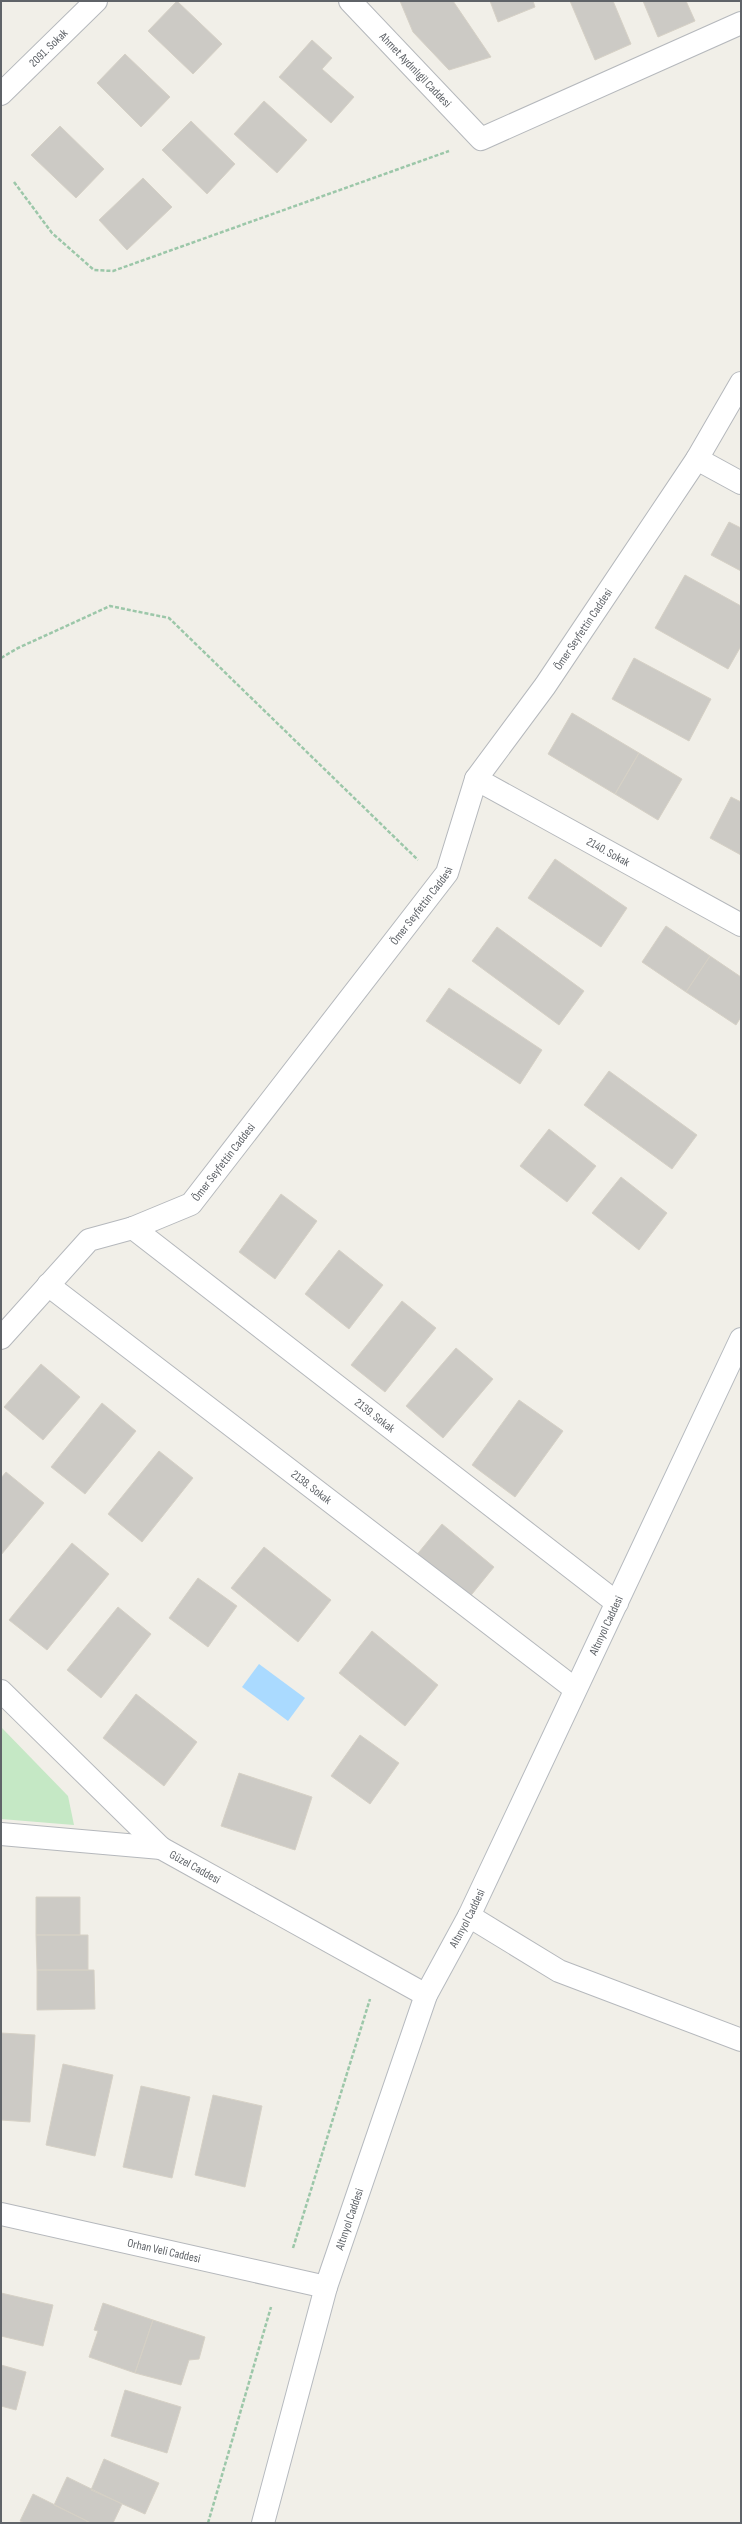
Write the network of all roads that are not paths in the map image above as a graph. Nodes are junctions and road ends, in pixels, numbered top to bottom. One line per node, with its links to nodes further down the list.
1 (96, 1): 4 (street, 2091. Sokak)
2 (350, 1): 3 (street, Ahmet Aydınlıgil Caddesi)
3 (741, 23)
4 (1, 94)
5 (741, 383): 6 (street, Ömer Seyfettin Caddesi)
6 (697, 459): 7 (street); 8 (street, Ömer Seyfettin Caddesi)
7 (741, 483)
8 (476, 779): 9 (street, 2140. Sokak); 10 (street, Ömer Seyfettin Caddesi)
9 (741, 925)
10 (133, 1228): 11 (street, Ömer Seyfettin Caddesi); 14 (street, 2139. Sokak)
11 (48, 1285): 12 (street, Ömer Seyfettin Caddesi); 15 (street, 2138. Sokak)
12 (1, 1338)
13 (741, 1339): 14 (street, Altınyol Caddesi)
14 (618, 1603): 15 (street, Altınyol Caddesi)
15 (575, 1689): 19 (street, Altınyol Caddesi)
16 (1, 1691): 18 (street, Güzel Caddesi)
17 (1, 1834): 18 (street)
18 (161, 1848): 20 (street, Güzel Caddesi)
19 (469, 1916): 20 (street, Altınyol Caddesi); 21 (street)
20 (426, 1995): 23 (street, Altınyol Caddesi)
21 (741, 2040)
22 (1, 2214): 23 (street, Orhan Veli Caddesi)
23 (326, 2286): 24 (street, Altınyol Caddesi)
24 (263, 2523)

